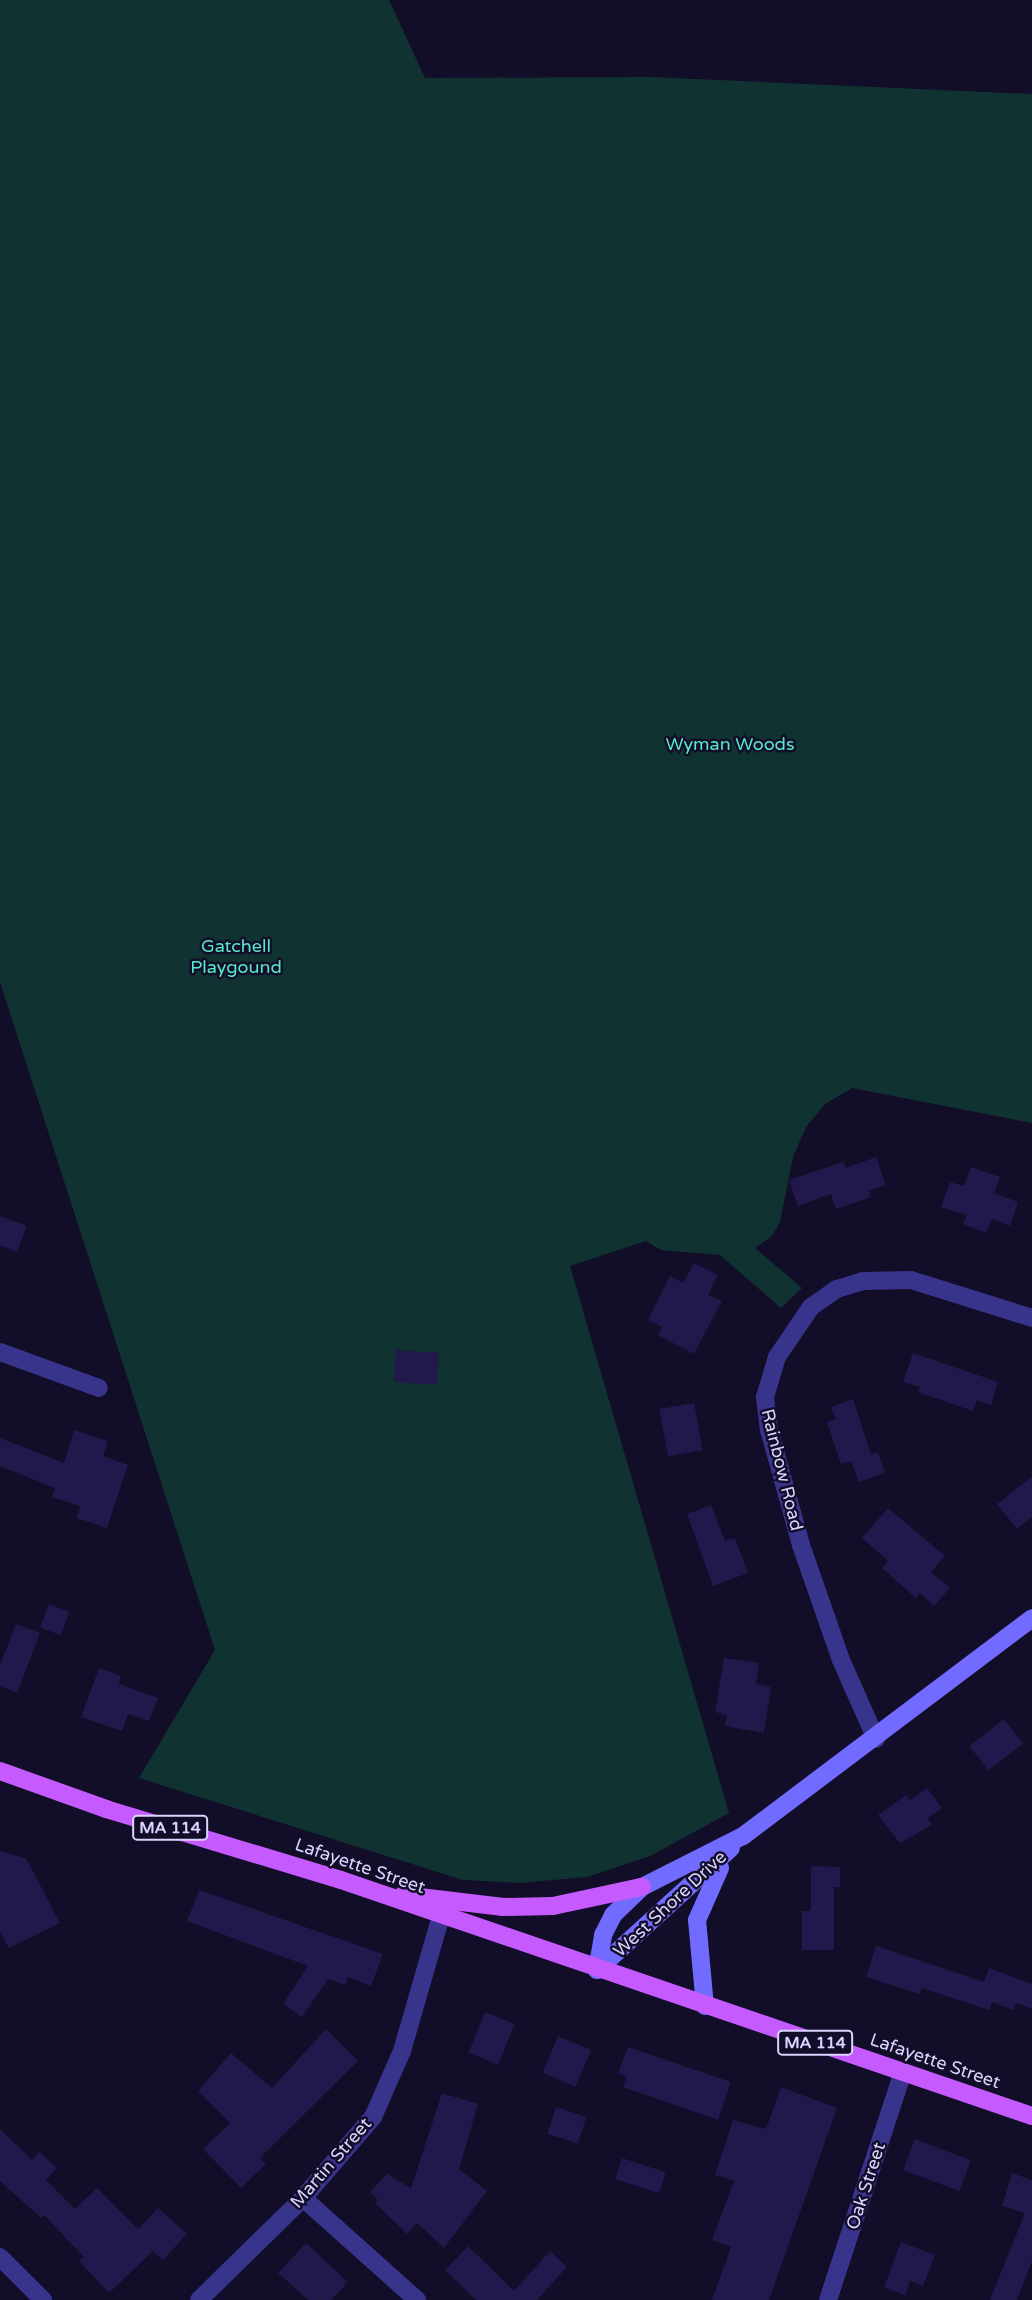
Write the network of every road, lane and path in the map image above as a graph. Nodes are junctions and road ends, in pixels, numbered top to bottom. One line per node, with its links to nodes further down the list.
1 (1032, 1318): 5 (street, Rainbow Road)
2 (0, 1352): 3 (street)
3 (99, 1388)
4 (1032, 1618): 5 (main road, West Shore Drive)
5 (876, 1739): 7 (main road, West Shore Drive)
6 (0, 1771): 9 (main road, Lafayette Street / MA 114)
7 (743, 1836): 8 (main road, West Shore Drive); 11 (main road, West Shore Drive); 12 (main road)
8 (642, 1887): 9 (main road); 11 (main road, West Shore Drive)
9 (365, 1889): 10 (main road, Lafayette Street / MA 114)
10 (441, 1916): 11 (main road, Lafayette Street / MA 114); 15 (street, Martin Street)
11 (597, 1970): 12 (main road, Lafayette Street / MA 114)
12 (705, 2006): 13 (main road, Lafayette Street / MA 114)
13 (902, 2072): 14 (main road, Lafayette Street / MA 114); 20 (street, Oak Street)
14 (1032, 2116)
15 (303, 2198): 18 (street, Martin Street); 19 (street)
16 (0, 2257): 17 (street)
17 (43, 2300)
18 (199, 2300)
19 (417, 2300)
20 (828, 2300)

